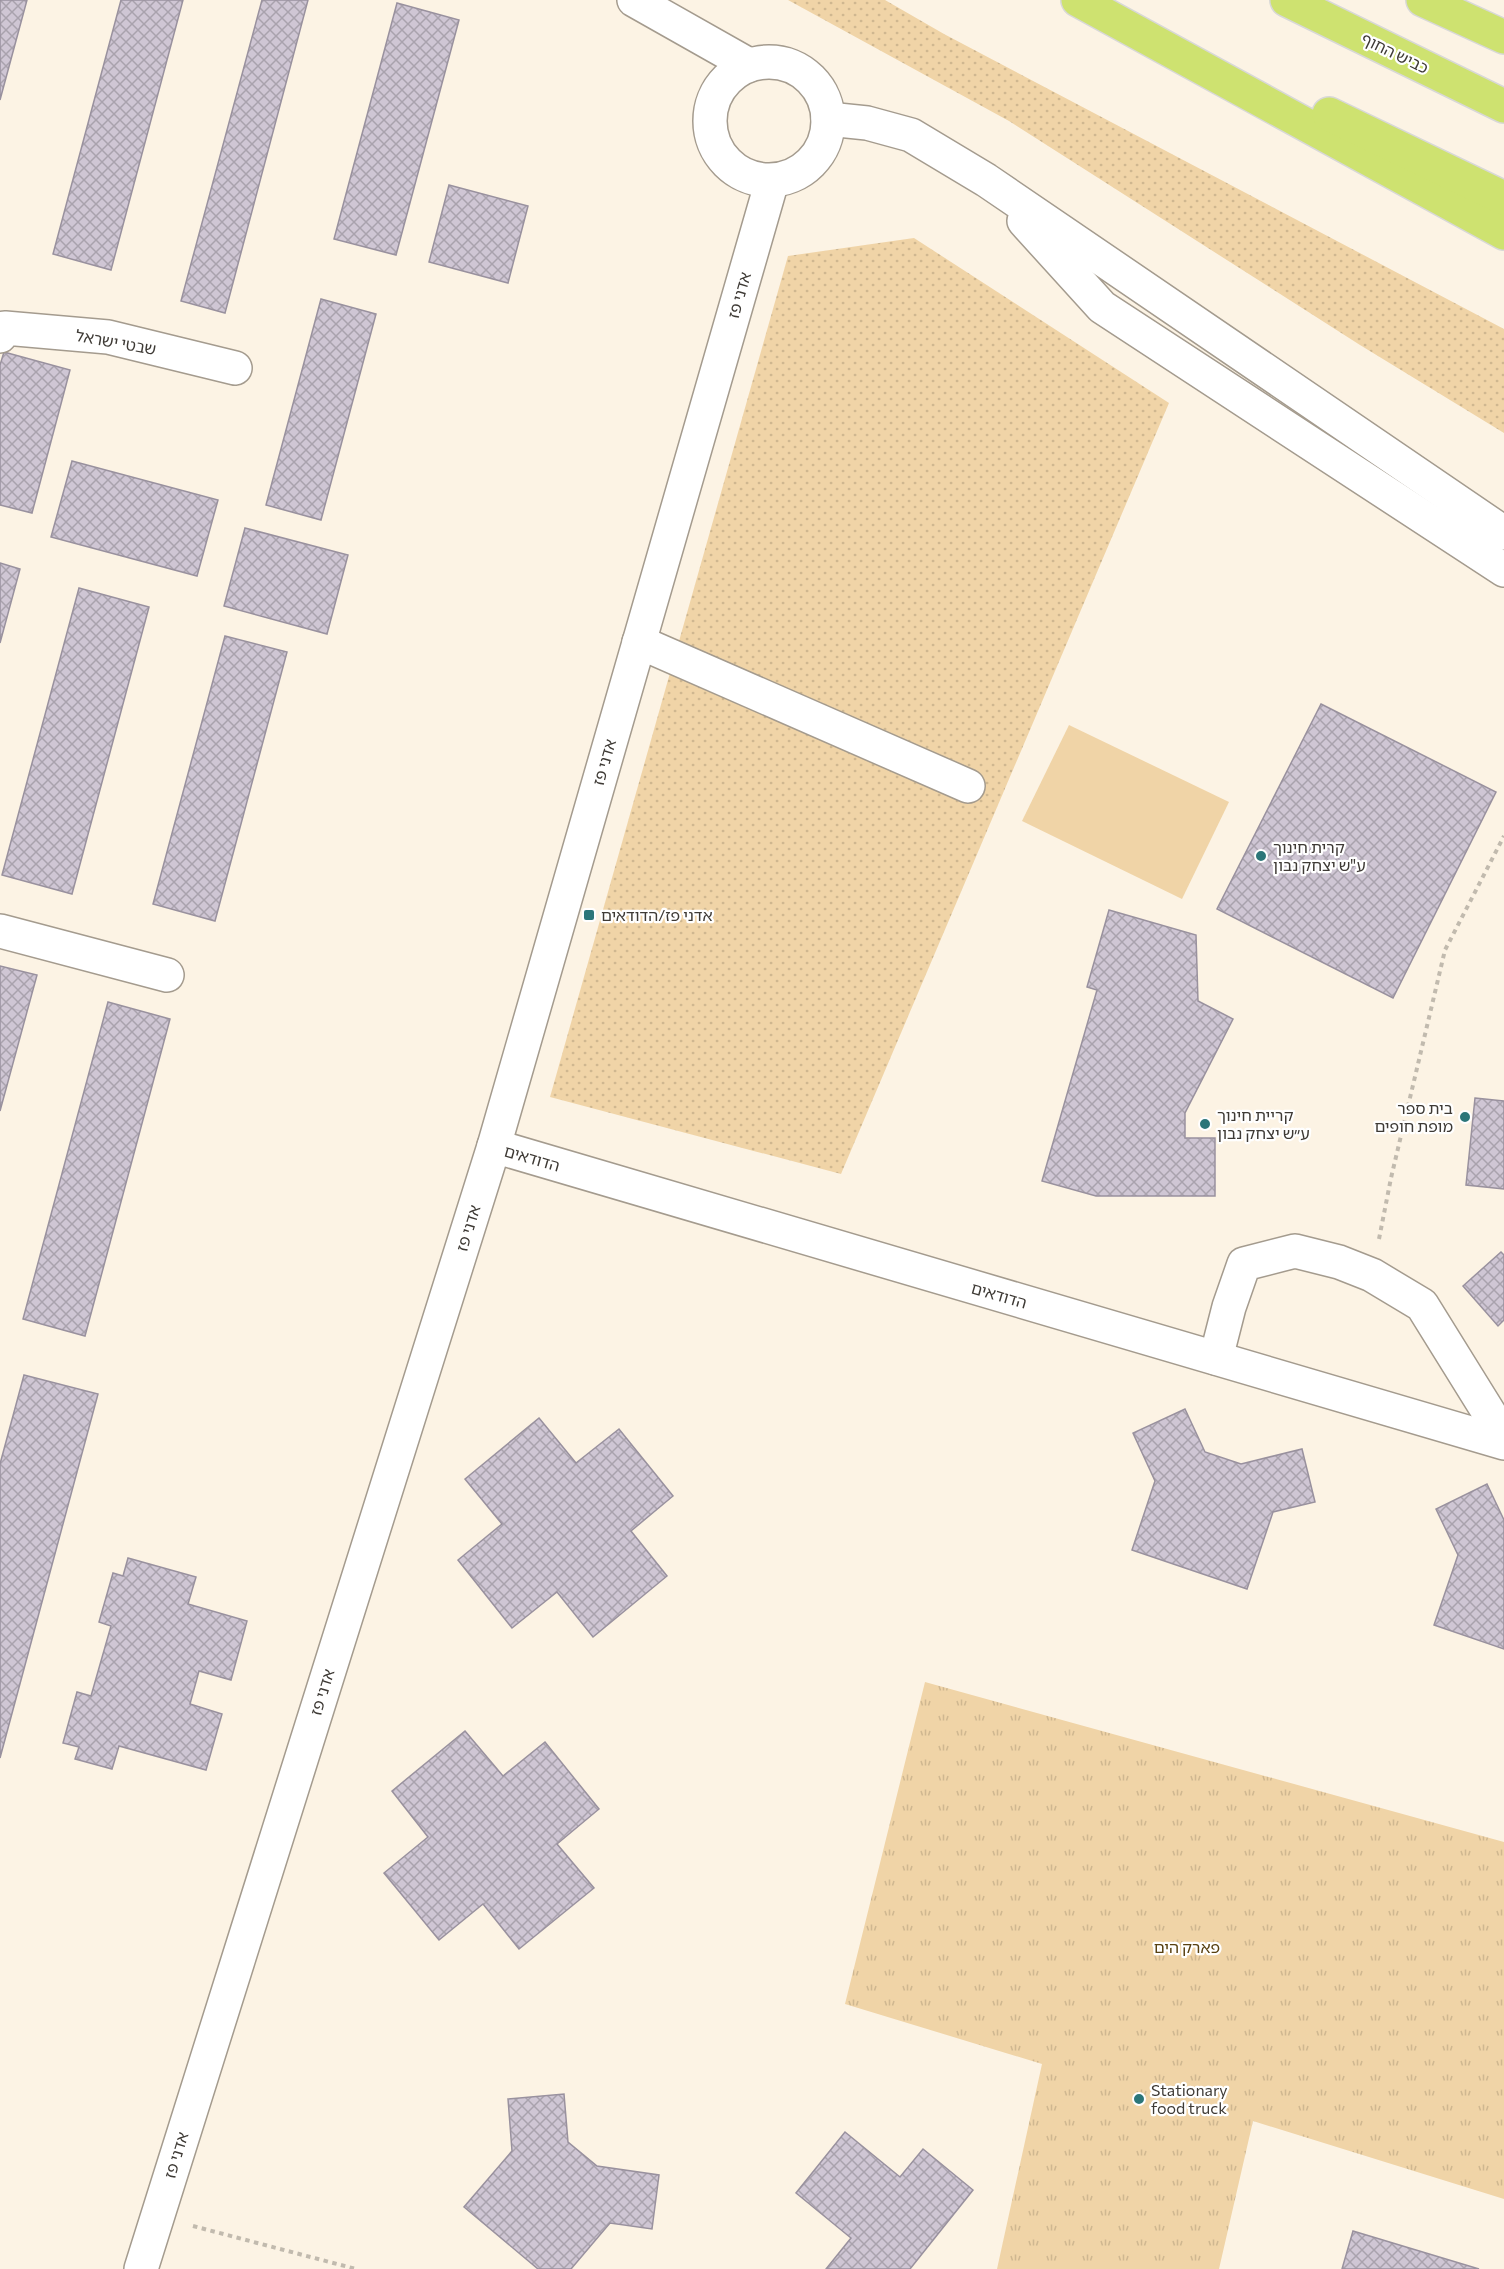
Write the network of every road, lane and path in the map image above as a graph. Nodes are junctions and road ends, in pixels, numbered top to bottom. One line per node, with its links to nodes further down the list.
1 (634, 0): 7 (street)
2 (1078, 0): 13 (highway)
3 (1093, 0): 12 (highway)
4 (1287, 0): 8 (highway, כביש החוף)
5 (1423, 0): 6 (highway)
6 (1504, 37)
7 (749, 64): 9 (street); 11 (street)
8 (1504, 106)
9 (828, 119): 10 (street); 11 (street)
10 (986, 180): 16 (street); 17 (street)
11 (772, 181): 18 (street, אדני פז)
12 (1504, 198)
13 (1504, 233)
14 (0, 336): 15 (street, שבטי ישראל)
15 (235, 368)
16 (1504, 533)
17 (1504, 570)
18 (639, 642): 19 (street); 23 (street, אדני פז)
19 (968, 786)
20 (1504, 836): 24 (path)
21 (0, 932): 22 (street)
22 (167, 975)
23 (494, 1146): 25 (street, הדודאים); 28 (street, אדני פז)
24 (1372, 1275): 25 (street); 26 (street)
25 (1216, 1359): 27 (street, הדודאים)
26 (1504, 1437)
27 (1504, 1443)
28 (157, 2216): 29 (street, אדני פז); 30 (path)
29 (141, 2269)
30 (356, 2269)

